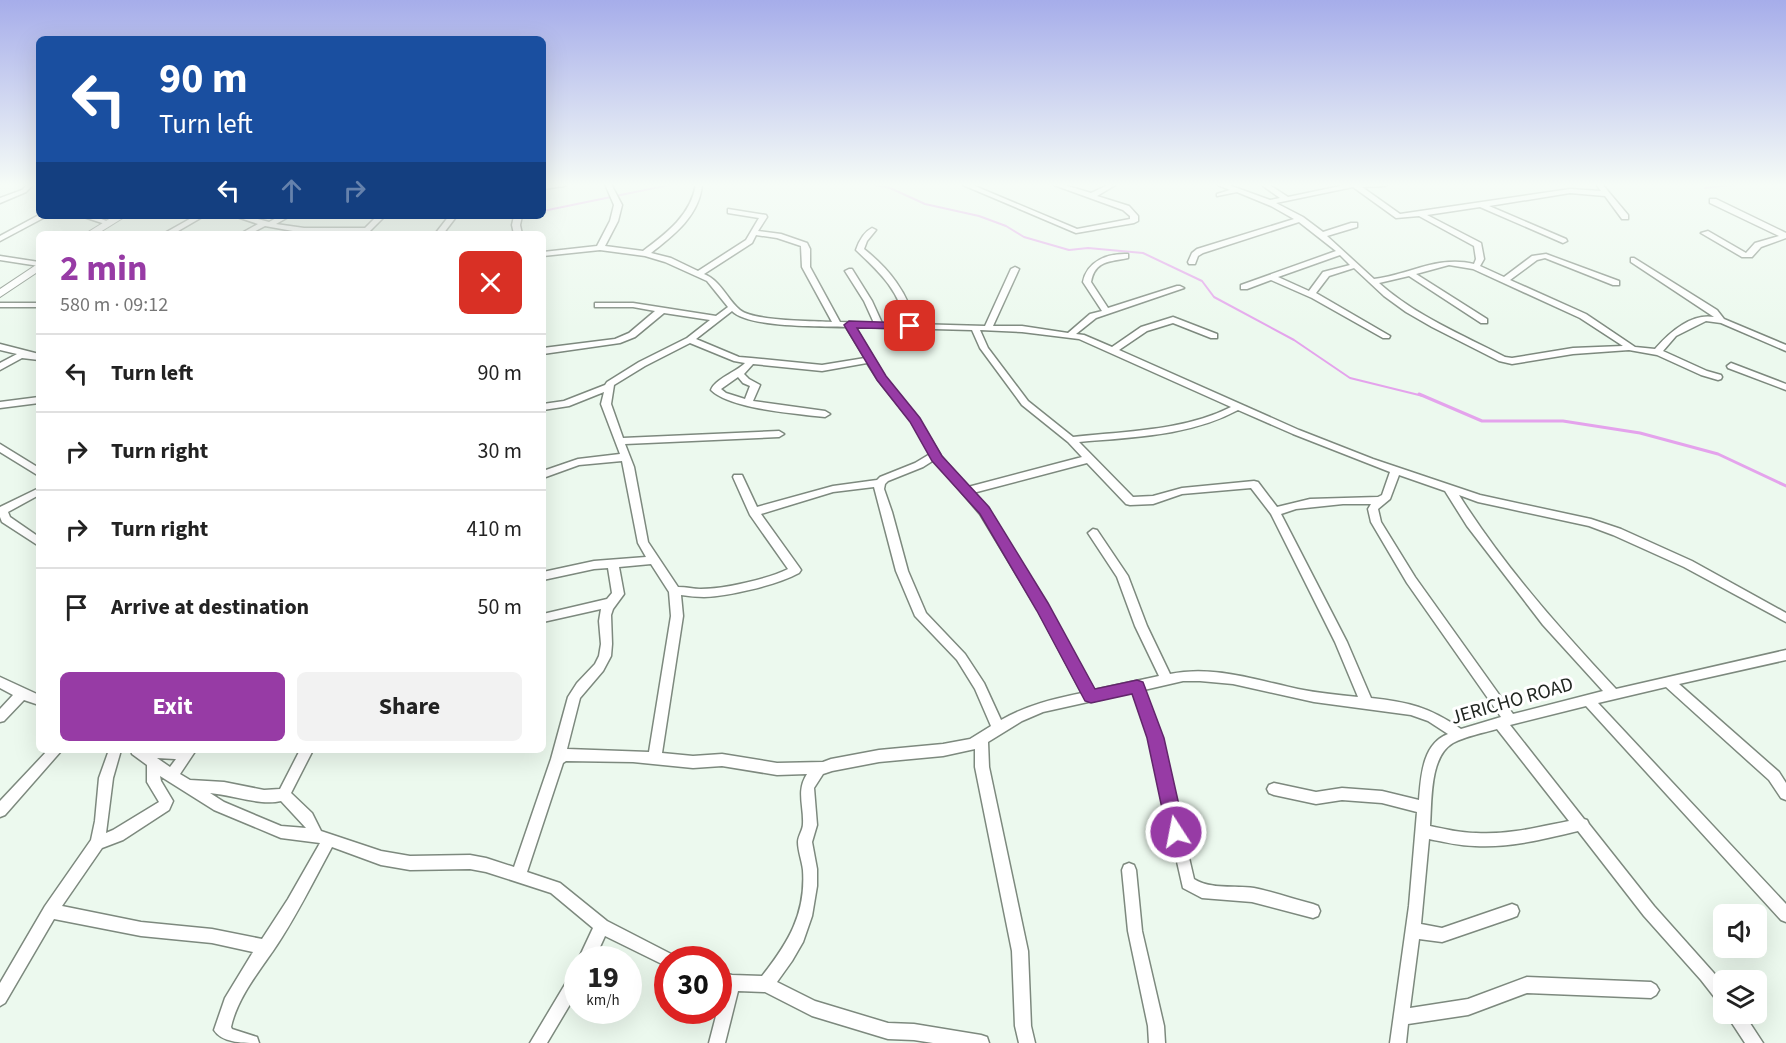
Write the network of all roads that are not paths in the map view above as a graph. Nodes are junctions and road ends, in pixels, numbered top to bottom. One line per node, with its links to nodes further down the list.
1 (608, 233): 14 (street)
2 (671, 233): 17 (street)
3 (754, 233): 28 (street); 47 (street)
4 (870, 233): 49 (street)
5 (1257, 233): 21 (street)
6 (1319, 233): 11 (street)
7 (1329, 233): 11 (street)
8 (1455, 233): 25 (street)
9 (1542, 233): 13 (street)
10 (1705, 233): 12 (street)
11 (1322, 235): 15 (street)
12 (1785, 236)
13 (1563, 242)
14 (600, 248): 16 (street); 17 (street)
15 (1341, 252): 23 (street); 30 (street)
16 (546, 254)
17 (645, 254): 28 (street)
18 (1125, 256): 43 (street)
19 (0, 258): 22 (street)
20 (1634, 260): 45 (street)
21 (1192, 262)
22 (36, 264)
23 (1353, 266): 32 (street); 37 (street)
24 (36, 267): 36 (main road)
25 (1476, 267): 29 (street); 31 (street)
26 (1015, 269): 51 (street)
27 (849, 271): 48 (street)
28 (700, 273): 41 (street)
29 (1411, 274): 32 (street); 46 (street)
30 (1270, 278): 34 (street); 37 (street)
31 (1505, 280): 33 (street); 56 (street)
32 (1374, 281): 56 (street)
33 (1616, 283)
34 (1244, 287)
35 (1180, 288): 43 (street)
36 (0, 294)
37 (1311, 294): 54 (street)
38 (0, 305): 39 (street)
39 (36, 305)
40 (598, 305): 42 (street)
41 (733, 307): 44 (street); 47 (street)
42 (663, 309): 44 (street); 59 (street)
43 (1106, 311): 52 (street)
44 (718, 319): 55 (street)
45 (1720, 320): 58 (street); 61 (street)
46 (1484, 321)
47 (843, 324): 48 (street); 63 (street)
48 (879, 325): 49 (street)
49 (910, 326): 50 (street)
50 (975, 328): 51 (street); 78 (street)
51 (988, 328): 52 (street)
52 (1071, 334): 60 (street)
53 (1214, 336): 60 (street)
54 (1386, 336)
55 (690, 340): 64 (street); 69 (street)
56 (1628, 345): 61 (street)
57 (0, 347): 62 (street)
58 (1786, 348)
59 (546, 351)
60 (1112, 351): 74 (street)
61 (1657, 351): 68 (street)
62 (35, 356): 66 (street)
63 (869, 360): 64 (street); 81 (street)
64 (751, 362): 67 (street)
65 (1731, 366): 70 (street)
66 (0, 368)
67 (739, 373): 72 (street); 72 (street)
68 (1718, 377)
69 (609, 387): 75 (street); 79 (street)
70 (1786, 387)
71 (36, 400): 73 (street)
72 (748, 402): 76 (street)
73 (0, 405)
74 (1239, 406): 78 (street); 84 (street)
75 (546, 407)
76 (825, 414)
77 (779, 434): 79 (street)
78 (1071, 440): 83 (street)
79 (621, 441): 82 (street)
80 (0, 447): 85 (street)
81 (935, 455): 88 (street); 90 (street)
82 (626, 457): 86 (street); 98 (street)
83 (1089, 459): 90 (street); 95 (street)
84 (1396, 470): 89 (street); 92 (street)
85 (36, 471)
86 (546, 474)
87 (738, 477): 94 (street)
88 (880, 483): 94 (street); 120 (street)
89 (1449, 488): 106 (street); 113 (street)
90 (966, 491): 114 (street)
91 (36, 493): 93 (street)
92 (1382, 501): 95 (street); 119 (street)
93 (1, 512): 97 (street)
94 (754, 512): 103 (street)
95 (1275, 512): 117 (street)
96 (1093, 533): 108 (street)
97 (36, 540)
98 (645, 547): 99 (street); 100 (street)
99 (655, 560): 100 (street); 103 (street)
100 (630, 561): 101 (street)
101 (613, 563): 102 (street); 104 (street)
102 (546, 575)
103 (675, 591): 128 (street)
104 (610, 603): 105 (street); 129 (street)
105 (546, 617)
106 (1786, 618)
107 (1786, 655): 110 (street, JERICHO ROAD)
108 (1167, 680): 111 (street); 117 (street)
109 (0, 682): 112 (street)
110 (1668, 682): 113 (street, JERICHO ROAD); 136 (street)
111 (1137, 687): 114 (street); 146 (street)
112 (22, 694): 115 (street); 118 (street)
113 (1613, 694): 116 (street, JERICHO ROAD)
114 (1091, 697): 120 (street)
115 (36, 699)
116 (1588, 700): 119 (street, JERICHO ROAD); 148 (street)
117 (1367, 704): 121 (street)
118 (0, 717)
119 (1505, 721): 121 (street, JERICHO ROAD); 139 (street)
120 (999, 729): 122 (street)
121 (1459, 735): 137 (street, JERICHO ROAD)
122 (981, 739): 131 (street); 167 (street)
123 (53, 753): 138 (street)
124 (113, 753): 142 (street)
125 (141, 753): 130 (street)
126 (187, 753): 132 (street)
127 (305, 753): 135 (street)
128 (655, 758): 129 (street); 131 (street)
129 (558, 759): 144 (street)
130 (153, 763): 132 (street); 142 (street)
131 (822, 768): 155 (street)
132 (172, 775): 133 (street)
133 (191, 786): 135 (street); 141 (street)
134 (1274, 789): 137 (street)
135 (284, 794): 141 (street)
136 (1786, 794)
137 (1424, 808): 140 (street, JERICHO ROAD)
138 (0, 811)
139 (1582, 824): 140 (street); 156 (street)
140 (1422, 831): 150 (street, JERICHO ROAD)
141 (322, 837): 144 (street); 151 (street)
142 (97, 843): 145 (street)
143 (1129, 870): 168 (street)
144 (518, 876): 149 (street)
145 (50, 911): 151 (street); 158 (street)
146 (1312, 911)
147 (1512, 911): 150 (street)
148 (1786, 915)
149 (602, 926): 152 (street); 153 (street)
150 (1412, 930): 160 (street, JERICHO ROAD)
151 (267, 946): 163 (street)
152 (593, 946)
153 (654, 953)
154 (732, 982): 155 (street)
155 (766, 984): 166 (street)
156 (1713, 984)
157 (1651, 990): 160 (street)
158 (0, 998)
159 (564, 999): 164 (street)
160 (1401, 1017): 169 (street, JERICHO ROAD)
161 (719, 1024): 165 (street)
162 (1741, 1024): 170 (street)
163 (251, 1043)
164 (538, 1043)
165 (717, 1043)
166 (981, 1043)
167 (1027, 1043)
168 (1157, 1043)
169 (1398, 1043)
170 (1755, 1043)

